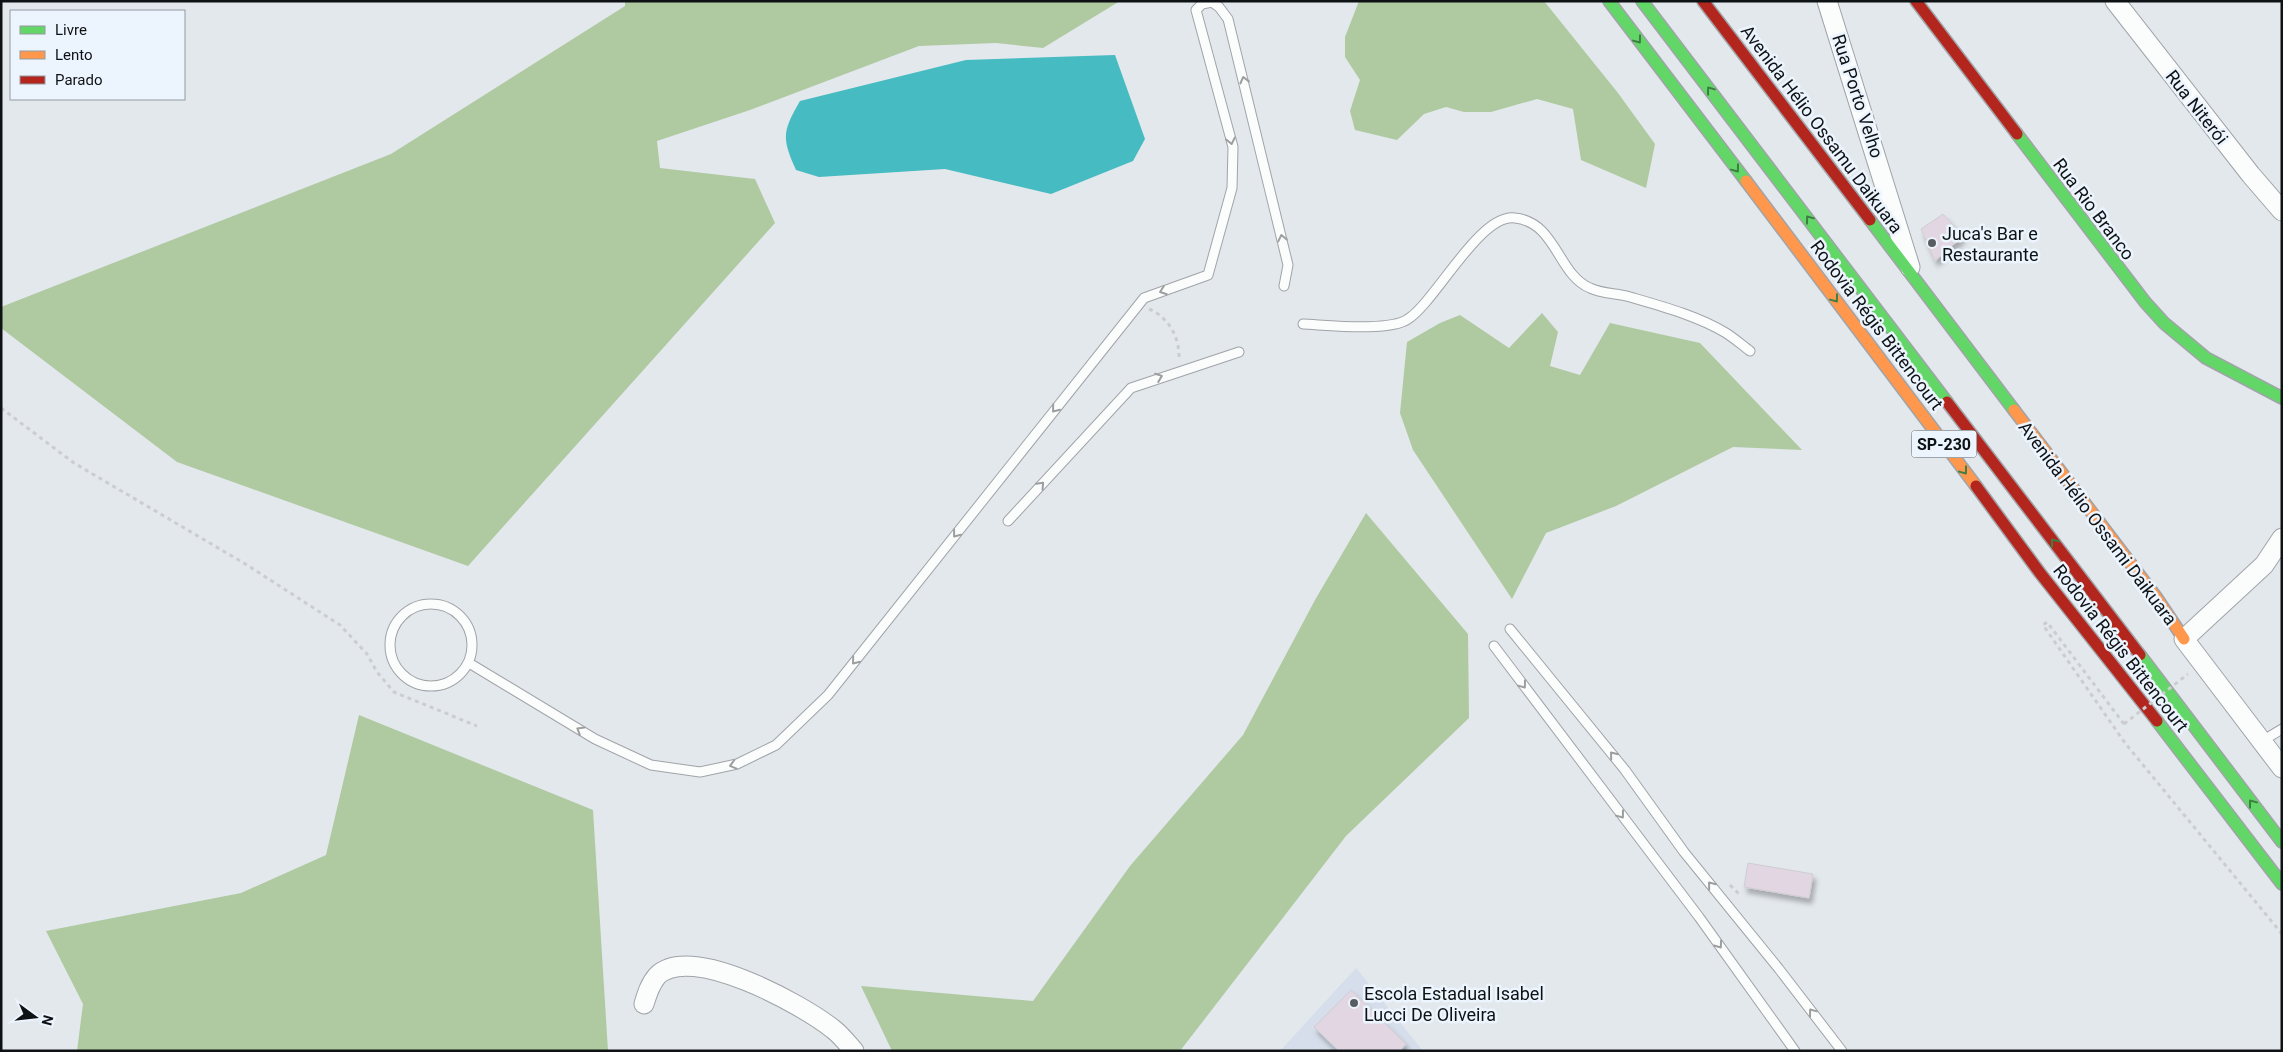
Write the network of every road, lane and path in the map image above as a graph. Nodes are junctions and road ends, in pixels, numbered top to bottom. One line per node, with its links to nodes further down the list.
1 (1609, 1): 29 (main road, Rodovia Régis Bittencourt / SP-230, one-way to 29)
2 (1642, 1): 28 (main road, Rodovia Régis Bittencourt / SP-230, one-way to 2)
3 (1703, 1): 8 (main road, Avenida Hélio Ossamu Daikuara)
4 (1827, 1): 8 (street, Rua Porto Velho)
5 (1916, 1): 15 (main road, Rua Rio Branco)
6 (2115, 1): 7 (street, Rua Niterói)
7 (2282, 211)
8 (1913, 278): 20 (main road, Avenida Hélio Ossami Daikuara)
9 (1284, 286): 10 (lane, one-way to 10)
10 (1139, 304): 14 (path); 22 (lane, one-way to 22)
11 (1303, 324): 13 (lane)
12 (1239, 352): 14 (lane)
13 (1750, 352)
14 (1178, 371): 17 (lane, one-way to 14)
15 (2282, 398)
16 (1, 408): 24 (path)
17 (1008, 521)
18 (2282, 538): 20 (street)
19 (1510, 629): 34 (lane, one-way to 19)
20 (2184, 639): 26 (street, Avenida Hélio Ossami Daikuara)
21 (1494, 646): 33 (lane, one-way to 33)
22 (469, 663): 22 (lane)
23 (2188, 674): 30 (path, bridge)
24 (477, 726)
25 (2282, 729): 26 (lane)
26 (2262, 741): 27 (street, Avenida Hélio Ossami Daikuara)
27 (2282, 768)
28 (2282, 842)
29 (2282, 884)
30 (2282, 934)
31 (644, 1004): 32 (street)
32 (854, 1051)
33 (1795, 1051)
34 (1842, 1051)

